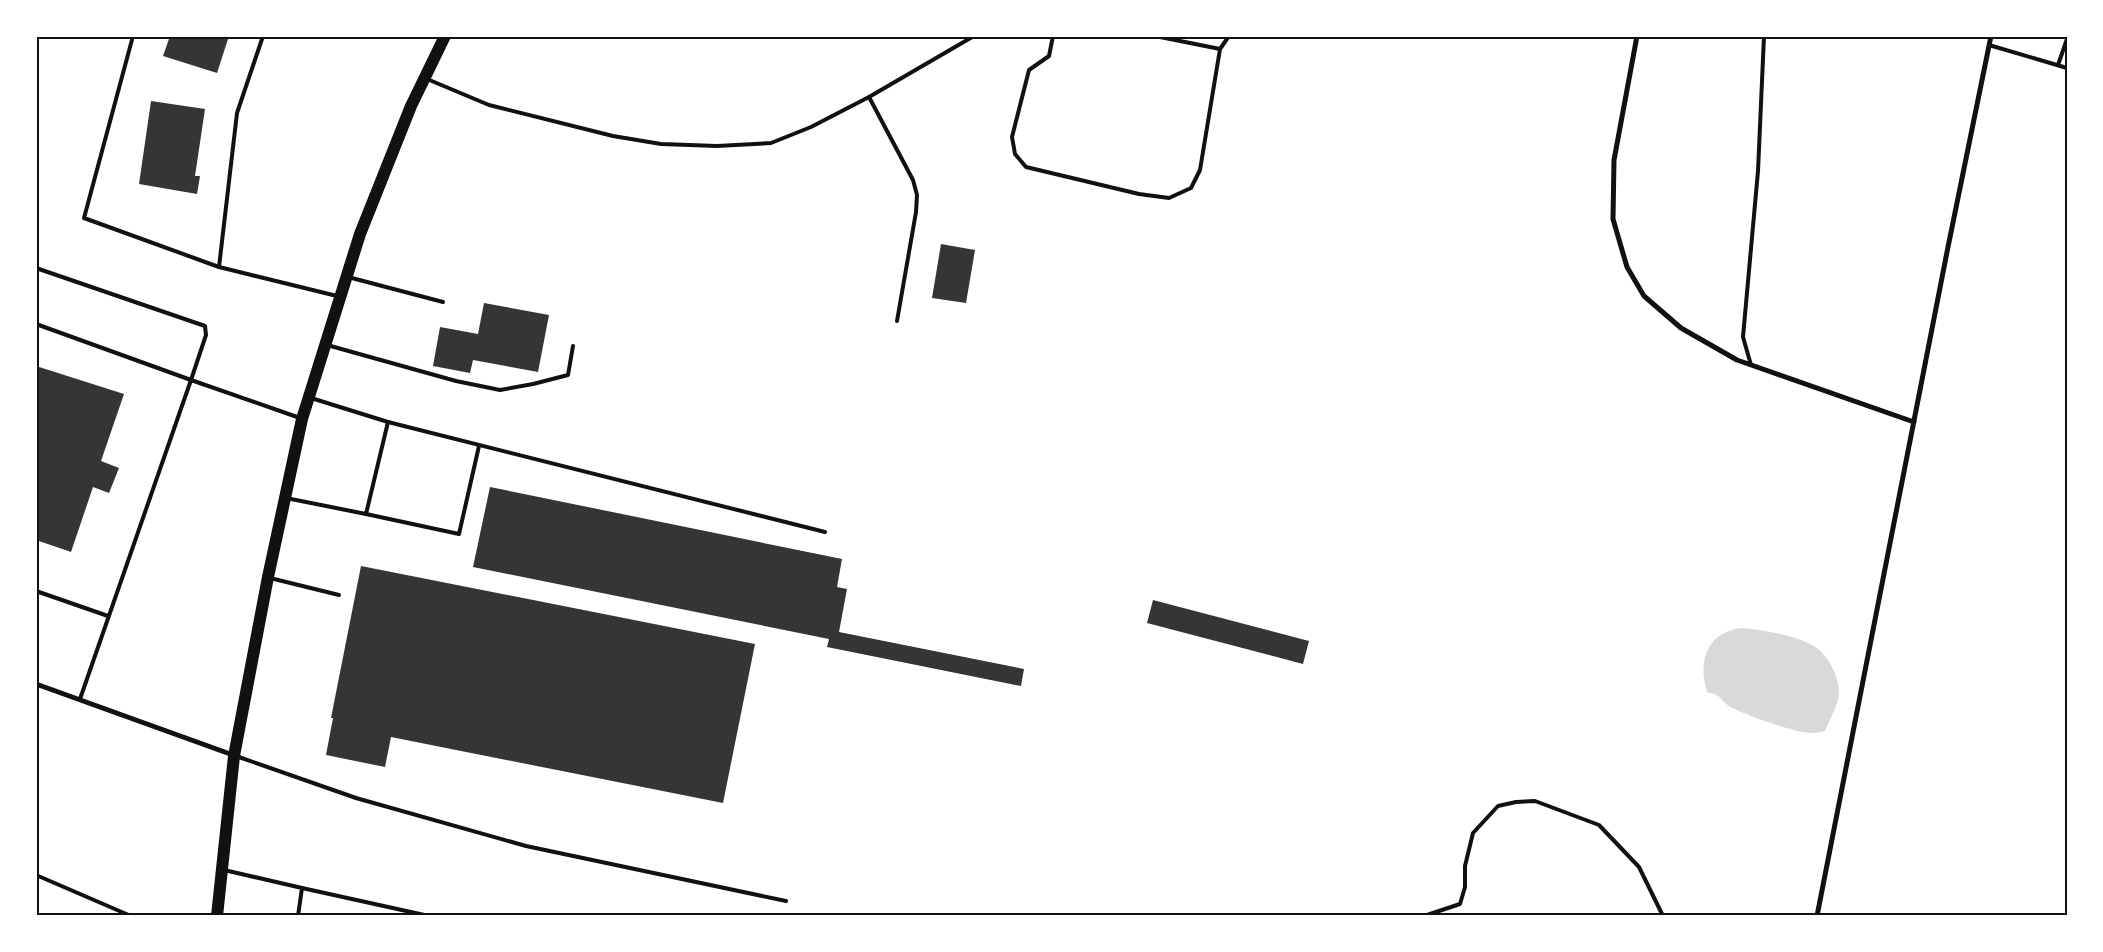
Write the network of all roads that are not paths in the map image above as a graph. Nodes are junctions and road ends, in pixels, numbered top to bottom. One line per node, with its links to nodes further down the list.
1 (133, 36): 22 (lane)
2 (263, 36): 22 (lane)
3 (445, 36): 18 (main road)
4 (974, 36): 21 (lane)
5 (1053, 36): 15 (lane)
6 (1155, 36): 15 (lane)
7 (1229, 36): 15 (lane)
8 (1329, 36): 9 (lane)
9 (1352, 36)
10 (1637, 36): 31 (street)
11 (1764, 36): 31 (lane)
12 (1991, 36): 14 (street)
13 (2067, 39): 16 (lane)
14 (1990, 45): 16 (lane); 36 (street)
15 (1220, 49)
16 (2058, 65): 17 (lane)
17 (2067, 68)
18 (425, 78): 21 (lane); 24 (main road)
19 (36, 87): 20 (lane)
20 (36, 96)
21 (869, 97): 27 (lane)
22 (219, 267): 25 (lane)
23 (36, 268): 32 (lane)
24 (346, 277): 25 (main road); 26 (lane)
25 (340, 296): 29 (main road)
26 (443, 302)
27 (897, 321)
28 (36, 324): 32 (lane)
29 (324, 344): 30 (lane); 33 (main road)
30 (573, 346)
31 (1751, 365): 36 (street)
32 (191, 380): 34 (lane); 44 (lane)
33 (308, 398): 34 (main road); 35 (lane)
34 (302, 419): 38 (main road)
35 (388, 422): 37 (lane); 39 (lane)
36 (1914, 422): 58 (street)
37 (479, 446): 39 (lane); 40 (lane)
38 (284, 498): 39 (lane); 41 (main road)
39 (366, 514)
40 (825, 532)
41 (268, 577): 43 (lane); 47 (main road)
42 (36, 591): 44 (lane)
43 (338, 594)
44 (108, 616): 46 (lane)
45 (36, 684): 46 (street)
46 (80, 699): 47 (street)
47 (234, 756): 48 (main road); 51 (lane)
48 (222, 869): 50 (lane); 53 (main road)
49 (36, 875): 52 (lane)
50 (302, 888): 54 (lane); 55 (lane)
51 (786, 901)
52 (131, 916)
53 (217, 916)
54 (298, 916)
55 (429, 916)
56 (1424, 916): 57 (lane)
57 (1663, 916)
58 (1817, 916)

